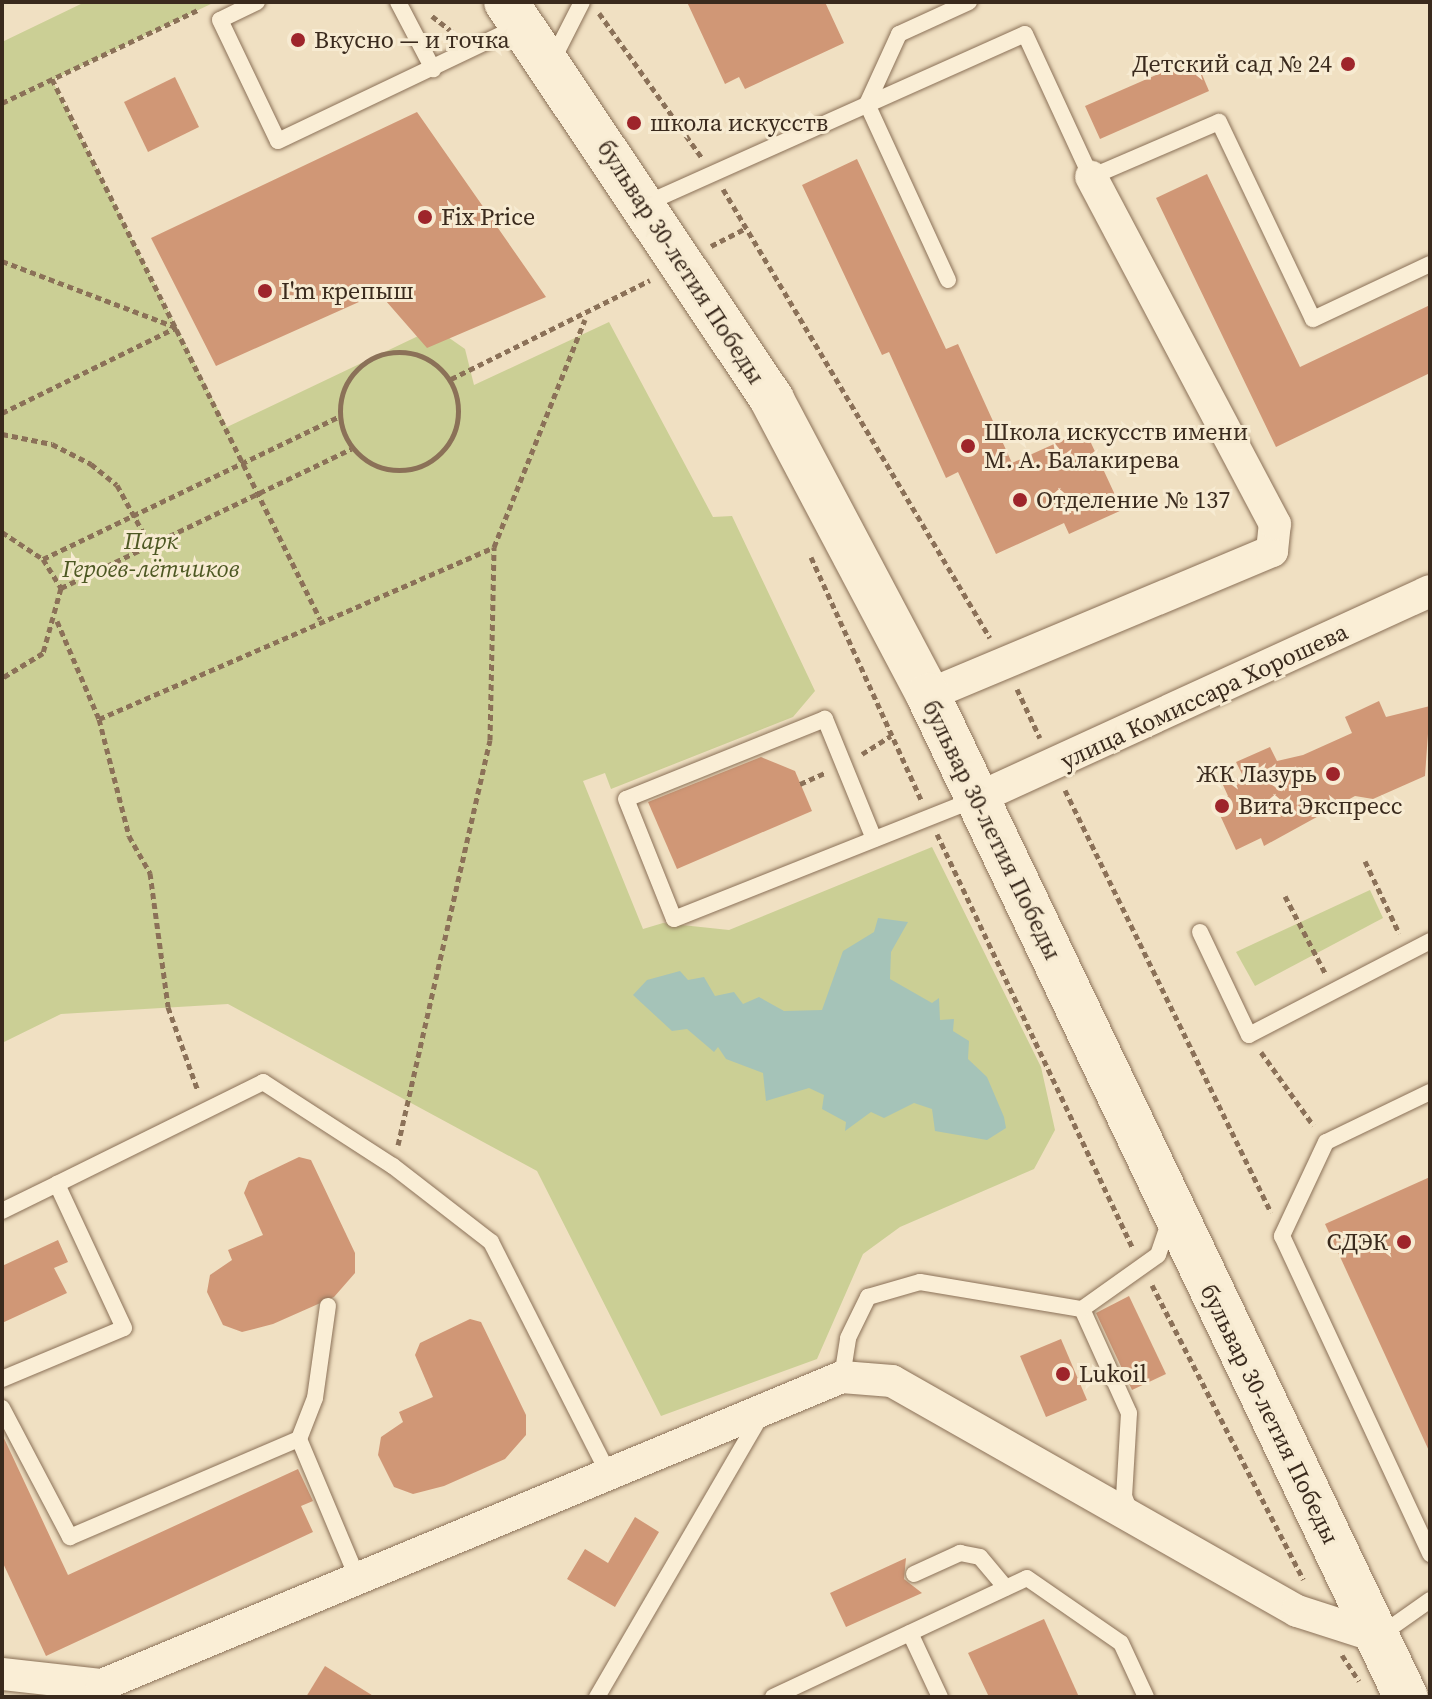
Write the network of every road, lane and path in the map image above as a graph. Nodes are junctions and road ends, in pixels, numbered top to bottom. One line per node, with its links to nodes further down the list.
1 (215, 2): 12 (path)
2 (257, 2): 11 (lane)
3 (398, 2): 11 (lane)
4 (582, 2): 10 (lane)
5 (591, 2): 15 (path)
6 (969, 2): 14 (lane)
7 (428, 10): 9 (path)
8 (514, 13): 9 (lane); 10 (main road, бульвар 30-летия Победы)
9 (475, 49): 11 (lane)
10 (550, 65): 17 (main road, бульвар 30-летия Победы)
11 (433, 69)
12 (52, 79): 13 (path); 25 (path)
13 (2, 103)
14 (867, 104): 15 (lane); 16 (lane); 22 (lane)
15 (713, 174): 17 (lane); 43 (path)
16 (1091, 177): 19 (lane); 43 (street)
17 (645, 204): 45 (main road, бульвар 30-летия Победы)
18 (2, 261): 25 (path)
19 (1430, 264)
20 (643, 266): 21 (path)
21 (652, 279): 23 (path); 24 (path)
22 (948, 280)
23 (660, 292)
24 (585, 319): 26 (path); 37 (path)
25 (177, 327): 27 (path); 31 (path)
26 (451, 379): 28 (path); 30 (path)
27 (2, 413)
28 (338, 417): 30 (path); 31 (path)
29 (2, 434): 33 (path)
30 (351, 449): 32 (path)
31 (247, 465): 32 (path); 33 (path)
32 (260, 492): 36 (path); 41 (path)
33 (137, 516): 36 (path); 38 (path)
34 (2, 532): 38 (path)
35 (805, 542): 49 (path)
36 (150, 545): 39 (path)
37 (494, 547): 41 (path); 61 (path)
38 (43, 559): 39 (path)
39 (61, 588): 42 (path)
40 (1430, 591): 47 (street, улица Комиссара Хорошева)
41 (320, 619): 46 (path)
42 (57, 621): 44 (path); 46 (path)
43 (1005, 663): 45 (street); 47 (path)
44 (2, 678)
45 (928, 695): 48 (main road, бульвар 30-летия Победы)
46 (99, 719): 59 (path)
47 (1053, 766): 48 (street, улица Комиссара Хорошева); 65 (path)
48 (978, 798): 49 (lane); 64 (main road, бульвар 30-летия Победы)
49 (929, 817): 50 (lane); 66 (path)
50 (874, 839): 50 (lane)
51 (1365, 861): 55 (path)
52 (1285, 896): 56 (path)
53 (1200, 932): 57 (lane)
54 (1430, 941): 55 (lane)
55 (1409, 953): 56 (lane)
56 (1334, 992): 57 (lane)
57 (1249, 1035): 60 (path)
58 (1430, 1092): 60 (lane)
59 (205, 1111): 61 (lane); 62 (lane)
60 (1326, 1142): 65 (lane)
61 (393, 1166): 74 (lane)
62 (57, 1184): 63 (lane); 70 (lane)
63 (2, 1211)
64 (1173, 1212): 66 (lane); 83 (main road, бульвар 30-летия Победы)
65 (1282, 1236): 76 (lane)
66 (1143, 1269): 68 (lane); 81 (path)
67 (328, 1306): 73 (lane)
68 (1082, 1309): 69 (lane); 75 (lane)
69 (842, 1377): 71 (street); 75 (street)
70 (2, 1379)
71 (767, 1405): 74 (street); 86 (lane)
72 (2, 1408): 73 (lane)
73 (299, 1439): 78 (lane)
74 (609, 1475): 78 (street)
75 (1134, 1521): 81 (street)
76 (1430, 1554)
77 (914, 1574): 79 (lane)
78 (357, 1577): 84 (street)
79 (1006, 1588): 82 (lane); 88 (lane)
80 (1430, 1600): 83 (lane)
81 (1323, 1619): 83 (street); 83 (path)
82 (910, 1633): 85 (lane); 87 (lane)
83 (1391, 1666)
84 (2, 1674)
85 (780, 1696)
86 (597, 1697)
87 (940, 1697)
88 (1146, 1697)

